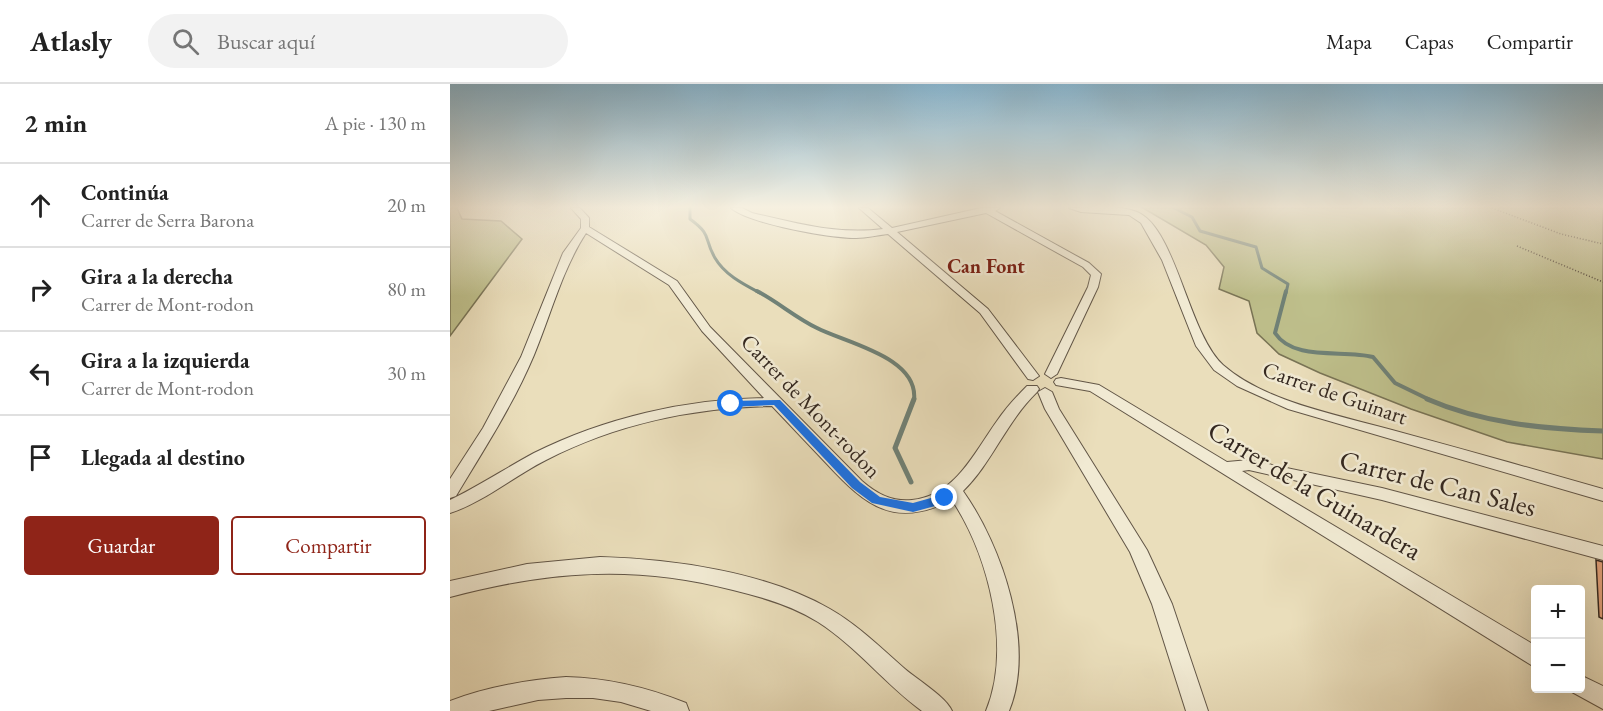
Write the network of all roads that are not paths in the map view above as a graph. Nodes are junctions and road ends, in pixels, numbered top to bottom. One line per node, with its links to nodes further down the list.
1 (579, 237): 10 (street)
2 (600, 237): 8 (street, Carrer de Mont-rodon)
3 (897, 237): 7 (street)
4 (1037, 237): 6 (street)
5 (1153, 237): 12 (street, Carrer de Guinart)
6 (1056, 378): 7 (street, Carrer de la Guinardera); 7 (street, Carrer de Mont-rodon); 9 (street, Carrer de la Guinardera)
7 (1037, 386): 11 (street, Carrer de Mont-rodon); 23 (street)
8 (776, 402): 11 (street, Carrer de Mont-rodon); 13 (street)
9 (1223, 468): 14 (street, Carrer de Can Sales); 16 (street, Carrer de la Guinardera)
10 (450, 492)
11 (954, 492): 22 (street)
12 (1603, 495)
13 (450, 507)
14 (1603, 553)
15 (450, 589): 21 (street)
16 (1531, 655)
17 (1585, 688): 18 (street)
18 (1603, 699)
19 (453, 711): 20 (street)
20 (678, 711)
21 (941, 711)
22 (997, 711)
23 (1197, 711)

